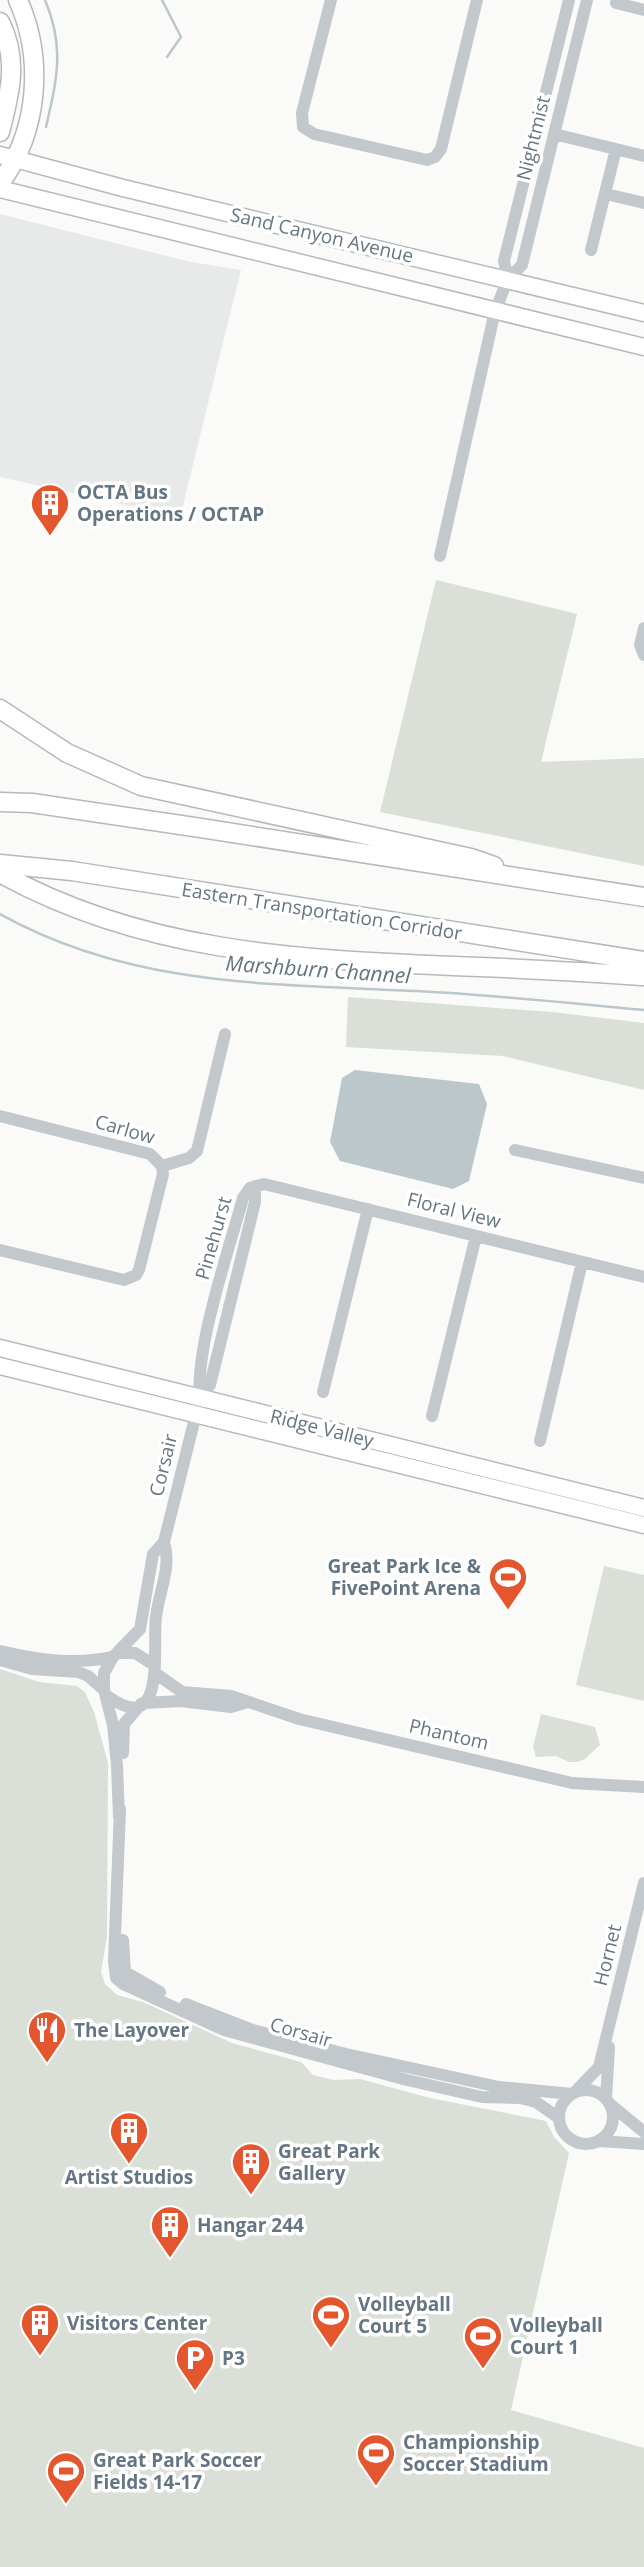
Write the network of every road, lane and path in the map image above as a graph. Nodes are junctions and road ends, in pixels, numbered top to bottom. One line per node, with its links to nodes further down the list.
1 (18, 0): 13 (highway)
2 (331, 0): 3 (street)
3 (477, 0)
4 (569, 0): 19 (street, Nightmist)
5 (587, 0): 10 (street, Nightmist)
6 (616, 3): 7 (street)
7 (644, 10)
8 (0, 22): 9 (highway)
9 (0, 132)
10 (554, 134): 11 (street); 19 (street, Nightmist)
11 (616, 149): 12 (street); 16 (street)
12 (644, 156)
13 (8, 158): 14 (highway); 19 (main road, Sand Canyon Avenue)
14 (0, 183)
15 (0, 189): 20 (main road, Sand Canyon Avenue)
16 (606, 194): 17 (street); 18 (street)
17 (644, 203)
18 (591, 250)
19 (508, 279): 20 (street, Nightmist); 21 (main road, Sand Canyon Avenue)
20 (495, 311): 22 (main road, Sand Canyon Avenue); 23 (street, Nightmist)
21 (644, 313)
22 (644, 347)
23 (440, 556)
24 (644, 628): 25 (street)
25 (644, 655)
26 (0, 709): 30 (highway)
27 (0, 802): 30 (highway)
28 (0, 864): 32 (highway, Eastern Transportation Corridor)
29 (0, 873): 33 (highway)
30 (537, 881): 31 (highway)
31 (644, 897)
32 (644, 961)
33 (644, 976)
34 (225, 1034): 37 (street, Carlow)
35 (0, 1116): 37 (street, Carlow)
36 (515, 1150): 38 (street)
37 (162, 1166): 42 (street)
38 (644, 1178)
39 (255, 1186): 40 (street, Floral View); 48 (street, Pinehurst)
40 (368, 1209): 41 (street, Floral View); 47 (street)
41 (476, 1236): 43 (street, Floral View); 50 (street)
42 (0, 1250)
43 (582, 1262): 44 (street, Floral View); 51 (street)
44 (644, 1277)
45 (0, 1349): 48 (main road, Ridge Valley)
46 (0, 1366): 49 (main road, Ridge Valley)
47 (323, 1392)
48 (200, 1398): 49 (street, Corsair); 52 (main road, Ridge Valley)
49 (196, 1414): 53 (main road, Ridge Valley); 54 (street, Corsair)
50 (432, 1416)
51 (540, 1441)
52 (644, 1508)
53 (644, 1525)
54 (164, 1542): 56 (street, Corsair); 58 (street, Corsair)
55 (0, 1651): 56 (street)
56 (116, 1655): 58 (street); 59 (street)
57 (0, 1660): 59 (street)
58 (155, 1669): 60 (street, Phantom); 61 (street)
59 (105, 1693): 61 (street); 63 (street, Corsair)
60 (249, 1702): 61 (street, Phantom); 62 (street, Phantom)
61 (142, 1703): 63 (street, Corsair)
62 (644, 1787)
63 (119, 1816): 65 (street, Corsair)
64 (644, 1883): 66 (street, Hornet)
65 (118, 1898): 68 (street, Corsair); 70 (street, Corsair)
66 (641, 1912): 67 (street, Hornet)
67 (608, 2036): 68 (street, Hornet); 69 (street, Hornet)
68 (573, 2093): 69 (street); 70 (street)
69 (609, 2102): 71 (street); 72 (street)
70 (559, 2118): 72 (street)
71 (644, 2132)
72 (599, 2141): 73 (street)
73 (644, 2144)

